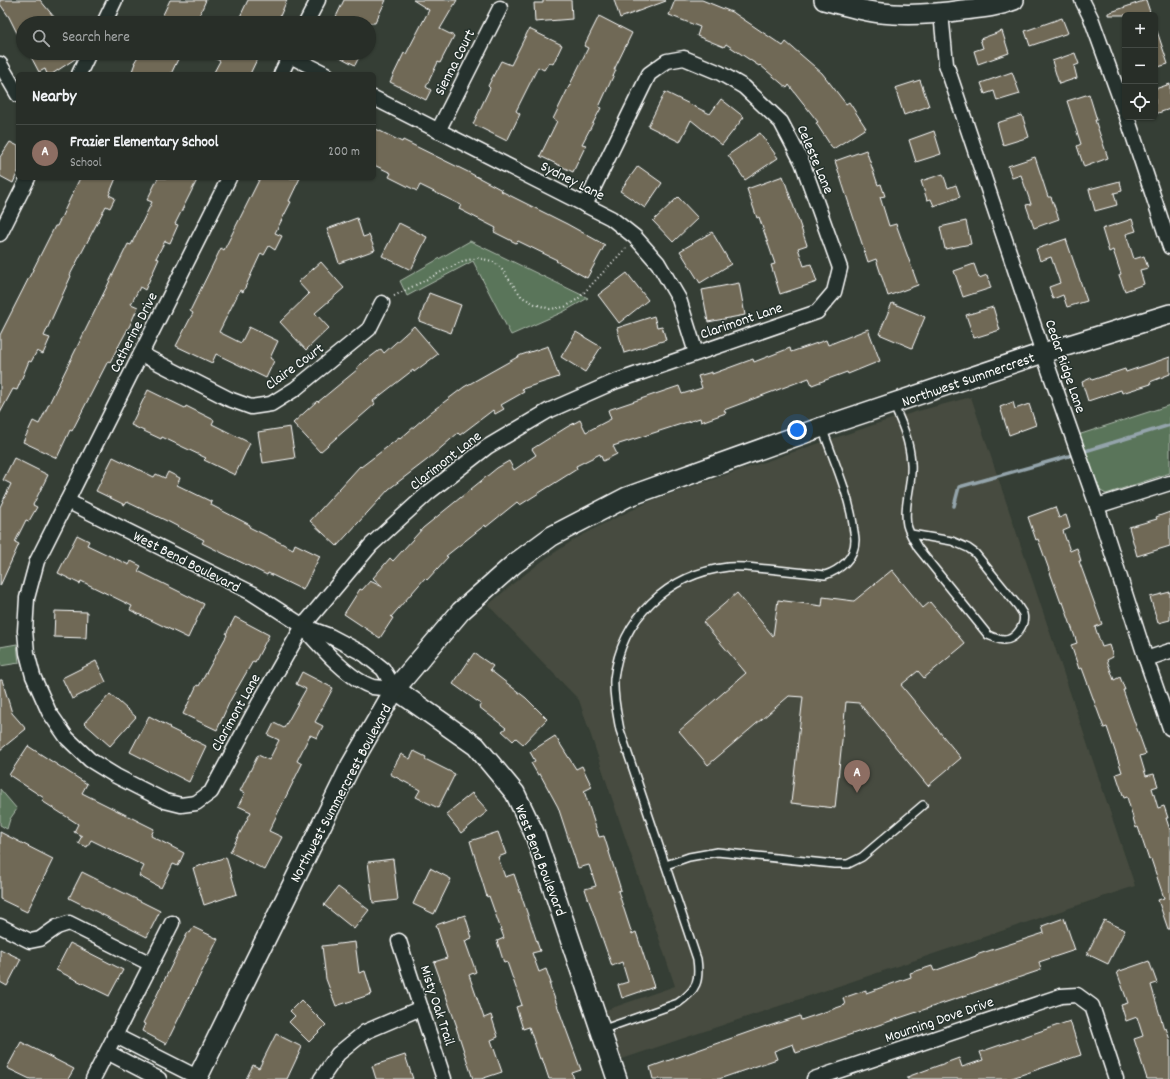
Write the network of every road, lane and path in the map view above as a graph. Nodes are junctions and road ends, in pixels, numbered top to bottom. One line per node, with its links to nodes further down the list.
1 (115, 0): 8 (street)
2 (318, 0): 9 (street)
3 (824, 0): 7 (street)
4 (1014, 0): 7 (street)
5 (1082, 0): 19 (street)
6 (500, 8): 21 (street, Sienna Court)
7 (941, 13): 33 (street, Cedar Ridge Lane)
8 (107, 16)
9 (310, 16)
10 (86, 60): 14 (street)
11 (288, 60): 15 (street)
12 (302, 60): 16 (street)
13 (0, 64): 17 (street)
14 (80, 72)
15 (282, 72)
16 (322, 72)
17 (16, 92)
18 (376, 99): 21 (street, Sydney Lane)
19 (1122, 104)
20 (1128, 120): 27 (street)
21 (438, 131): 24 (street, Sydney Lane)
22 (27, 180): 25 (street)
23 (228, 180): 32 (street, Catherine Drive)
24 (586, 205): 26 (street, Sydney Lane); 28 (street, Celeste Lane)
25 (0, 234)
26 (635, 237): 29 (path); 31 (street, Sydney Lane)
27 (1170, 247)
28 (834, 292): 31 (street, Clarimont Lane)
29 (382, 304): 32 (street, Claire Court)
30 (1170, 314): 33 (street)
31 (696, 353): 40 (street, Clarimont Lane)
32 (141, 354): 37 (street, Catherine Drive)
33 (1043, 354): 34 (street, Northwest Summercrest); 38 (street, Cedar Ridge Lane)
34 (893, 404): 35 (street, Northwest Summercrest Boulevard); 39 (lane)
35 (822, 427): 43 (street, Northwest Summercrest Boulevard); 47 (lane)
36 (1170, 483): 38 (street)
37 (67, 501): 40 (street, West Bend Boulevard); 45 (street, Catherine Drive)
38 (1097, 506): 42 (street, Cedar Ridge Lane)
39 (911, 534): 39 (lane)
40 (302, 626): 43 (street, West Bend Boulevard); 43 (street, West Bend Boulevard); 45 (street, Clarimont Lane)
41 (1170, 651): 42 (street)
42 (1146, 659): 44 (street, Cedar Ridge Lane)
43 (395, 689): 53 (street, West Bend Boulevard); 56 (street, Northwest Summercrest Boulevard)
44 (1170, 728)
45 (196, 803)
46 (923, 805): 47 (lane)
47 (666, 865): 53 (lane)
48 (172, 922): 51 (street)
49 (0, 926): 51 (street)
50 (399, 941): 52 (street, Misty Oak Trail)
51 (151, 964): 54 (street)
52 (421, 1008): 59 (street); 60 (street, Misty Oak Trail)
53 (600, 1030): 61 (street, West Bend Boulevard)
54 (114, 1035): 55 (street); 56 (street)
55 (106, 1052): 57 (street); 58 (street)
56 (197, 1078)
57 (93, 1079)
58 (159, 1079)
59 (321, 1079)
60 (444, 1079)
61 (617, 1079)
62 (814, 1079): 63 (street, Mourning Dove Drive)
63 (1116, 1079)

